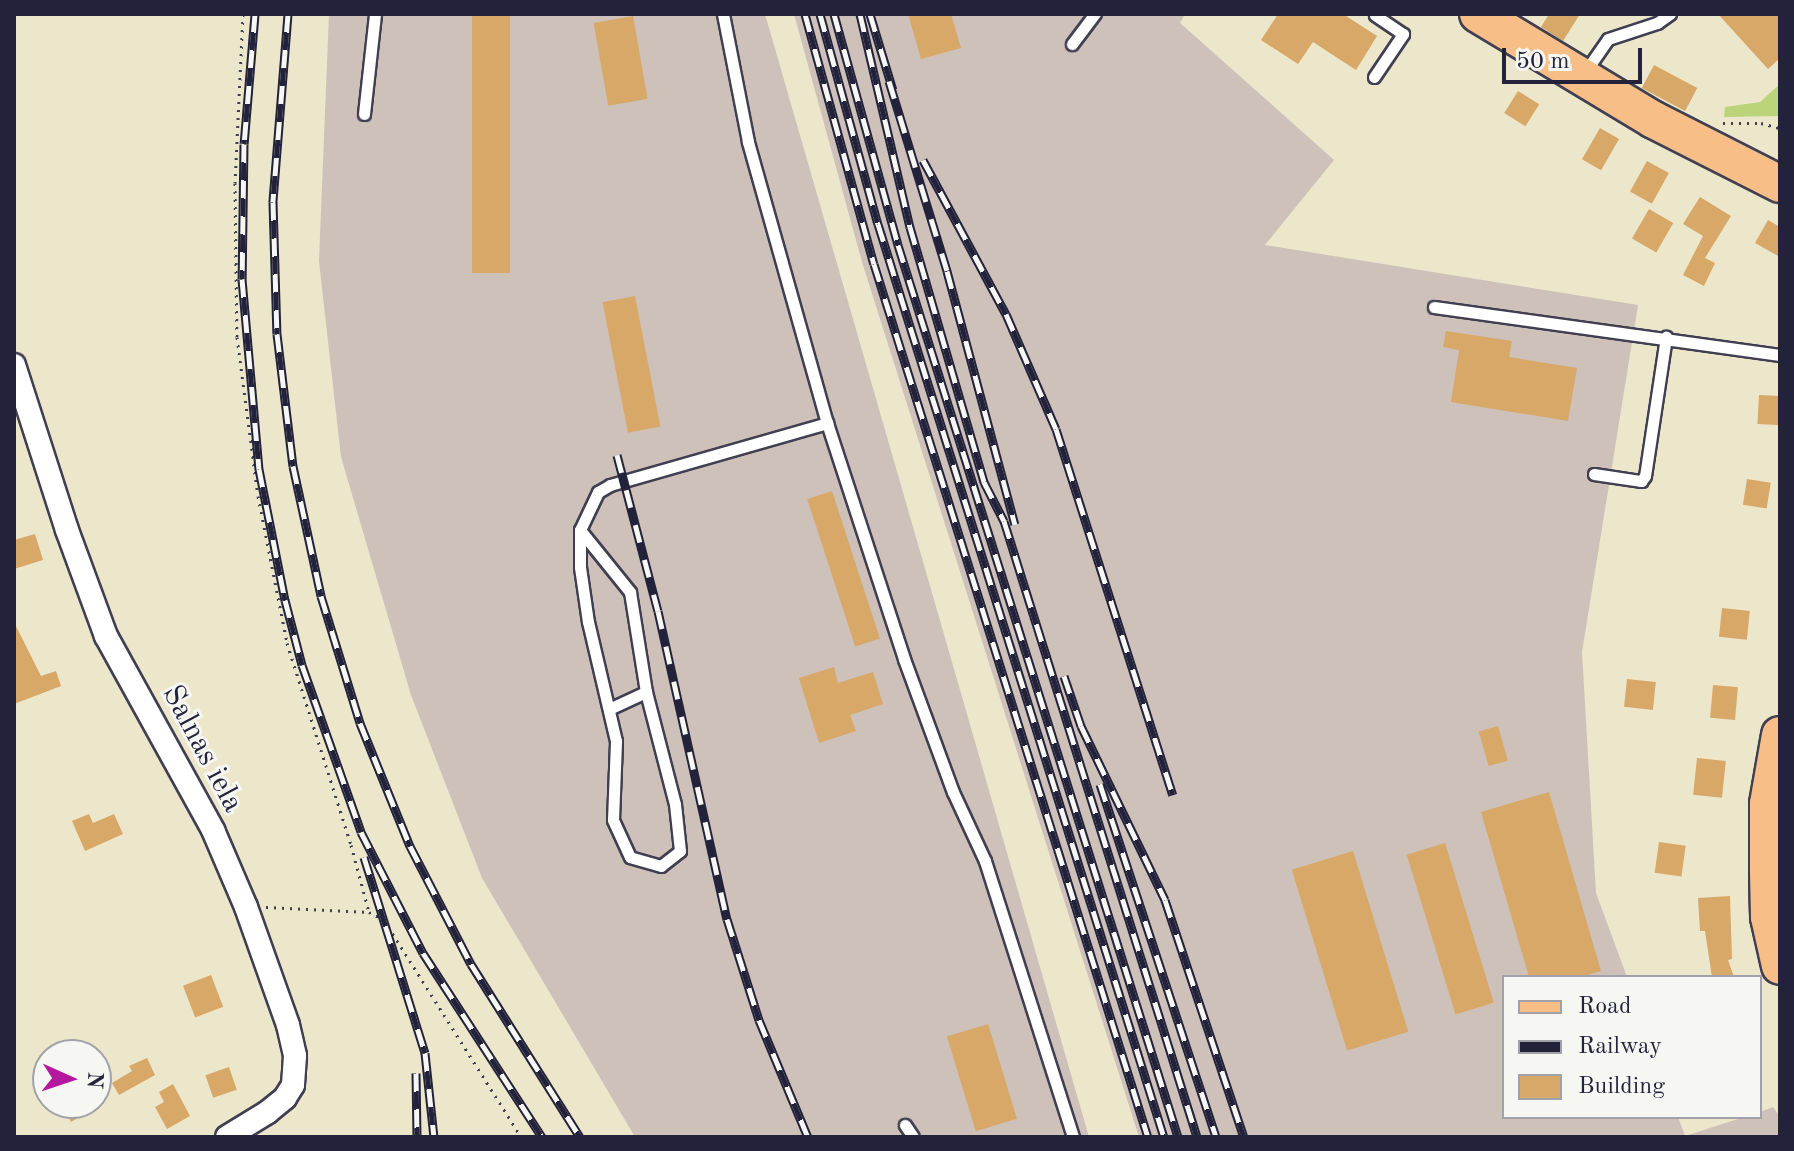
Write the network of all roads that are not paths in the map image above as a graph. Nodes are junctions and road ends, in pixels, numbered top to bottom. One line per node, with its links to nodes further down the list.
1 (375, 14): 10 (lane)
2 (723, 14): 18 (lane)
3 (1095, 14): 7 (lane)
4 (1375, 14): 8 (lane)
5 (1478, 14): 9 (main road)
6 (1670, 14): 9 (lane)
7 (1072, 44)
8 (1374, 77)
9 (1581, 78): 11 (main road)
10 (364, 114)
11 (1738, 162): 12 (main road); 13 (main road)
12 (1780, 168)
13 (1780, 184)
14 (1434, 307): 15 (lane)
15 (1666, 337): 16 (lane); 19 (lane)
16 (1780, 355)
17 (14, 365): 27 (street, Salnas iela)
18 (827, 423): 20 (lane); 29 (lane)
19 (1594, 474)
20 (580, 530): 21 (lane); 22 (lane)
21 (646, 692): 22 (lane); 22 (lane)
22 (609, 709)
23 (1780, 735): 24 (main road)
24 (1774, 805): 25 (main road)
25 (1780, 966)
26 (905, 1125): 28 (lane)
27 (227, 1137)
28 (913, 1137)
29 (1073, 1137)

